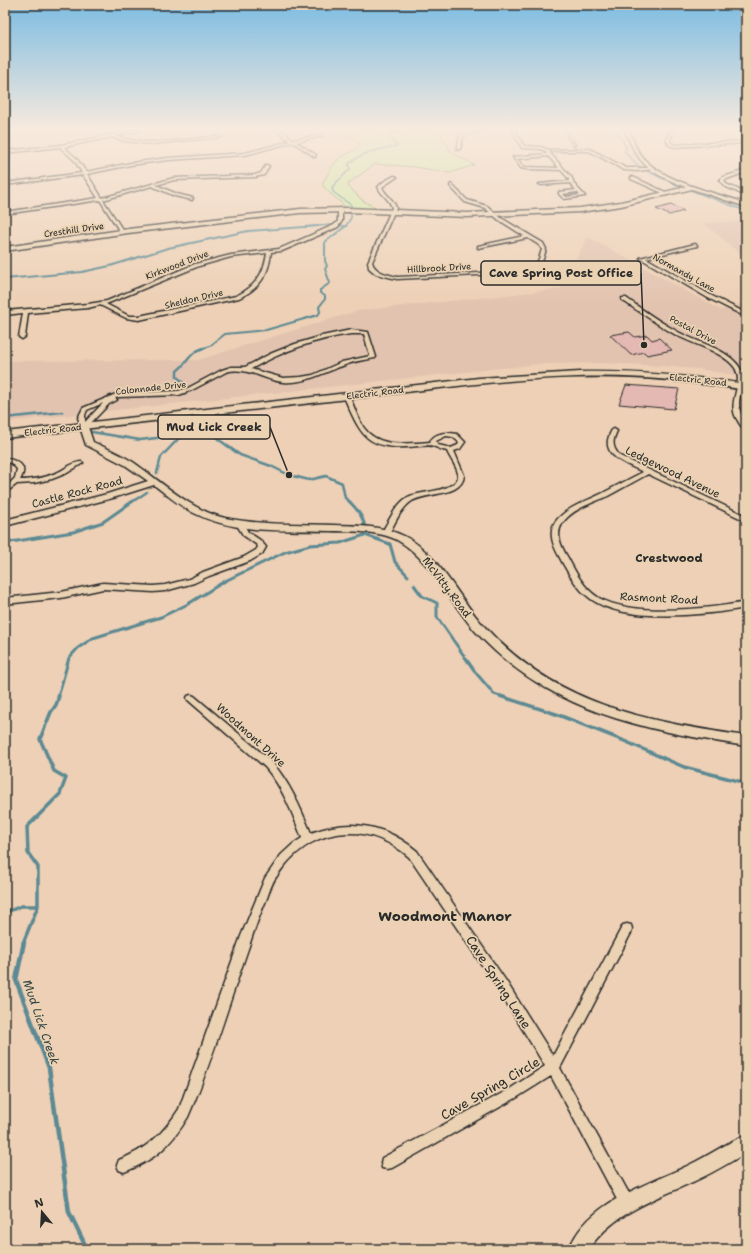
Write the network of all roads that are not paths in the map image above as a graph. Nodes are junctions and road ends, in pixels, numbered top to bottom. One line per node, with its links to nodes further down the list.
1 (95, 189): 14 (street)
2 (139, 189): 14 (street)
3 (159, 189): 15 (street)
4 (381, 189): 18 (street)
5 (454, 189): 20 (street, Hillbrook Drive)
6 (577, 189): 11 (street)
7 (656, 189): 12 (street)
8 (688, 189): 12 (street, Cresthill Drive)
9 (698, 189): 16 (street)
10 (732, 189): 13 (street)
11 (579, 192): 11 (street)
12 (668, 194): 20 (street, Cresthill Drive)
13 (746, 195)
14 (102, 199): 19 (street); 21 (street)
15 (192, 199)
16 (746, 204)
17 (340, 210): 18 (street, Cresthill Drive); 21 (street, Cresthill Drive); 26 (street, Kirkwood Drive)
18 (393, 212): 20 (street, Cresthill Drive); 22 (street, Hillbrook Drive)
19 (5, 213)
20 (494, 213): 22 (street, Hillbrook Drive)
21 (122, 232): 25 (street, Cresthill Drive)
22 (529, 236): 24 (street)
23 (695, 245): 31 (street, Normandy Lane)
24 (480, 247)
25 (5, 249)
26 (269, 252): 28 (street, Kirkwood Drive); 28 (street, Sheldon Drive)
27 (624, 299): 34 (street, Postal Drive)
28 (100, 304): 29 (street, Kirkwood Drive)
29 (26, 311): 30 (street, Kirkwood Drive); 32 (street)
30 (5, 313)
31 (746, 314)
32 (22, 337)
33 (246, 369): 33 (street, Colonnade Drive); 36 (street, Colonnade Drive); 37 (street, Colonnade Drive)
34 (743, 383): 35 (main road, Electric Road); 36 (main road, Electric Road); 39 (street)
35 (347, 397): 37 (main road, Electric Road); 42 (street)
36 (91, 418): 37 (main road, Electric Road)
37 (82, 423): 38 (main road, Electric Road); 41 (main road, Electric Road); 48 (street, McVitty Road)
38 (5, 428)
39 (746, 428)
40 (614, 431): 46 (street, Ledgewood Avenue)
41 (5, 435)
42 (434, 444): 43 (street); 43 (street)
43 (450, 450): 53 (street)
44 (5, 460): 47 (street)
45 (80, 463): 47 (street)
46 (647, 472): 50 (street, Ledgewood Avenue); 55 (street, Rasmont Road)
47 (18, 482): 49 (street)
48 (155, 482): 51 (street, Castle Rock Road); 52 (street, McVitty Road)
49 (5, 491)
50 (746, 519)
51 (5, 522)
52 (241, 525): 53 (street, McVitty Road); 54 (street)
53 (386, 532): 57 (street, McVitty Road)
54 (5, 601)
55 (746, 605)
56 (191, 698): 58 (street, Woodmont Drive)
57 (746, 741)
58 (308, 839): 60 (street, Cave Spring Lane); 63 (street, Cave Spring Lane)
59 (627, 929): 60 (street, Cave Spring Circle)
60 (553, 1068): 62 (street, Cave Spring Circle); 64 (street, Cave Spring Lane)
61 (746, 1144): 64 (street)
62 (387, 1163)
63 (124, 1165)
64 (627, 1204): 65 (street)
65 (578, 1249)

